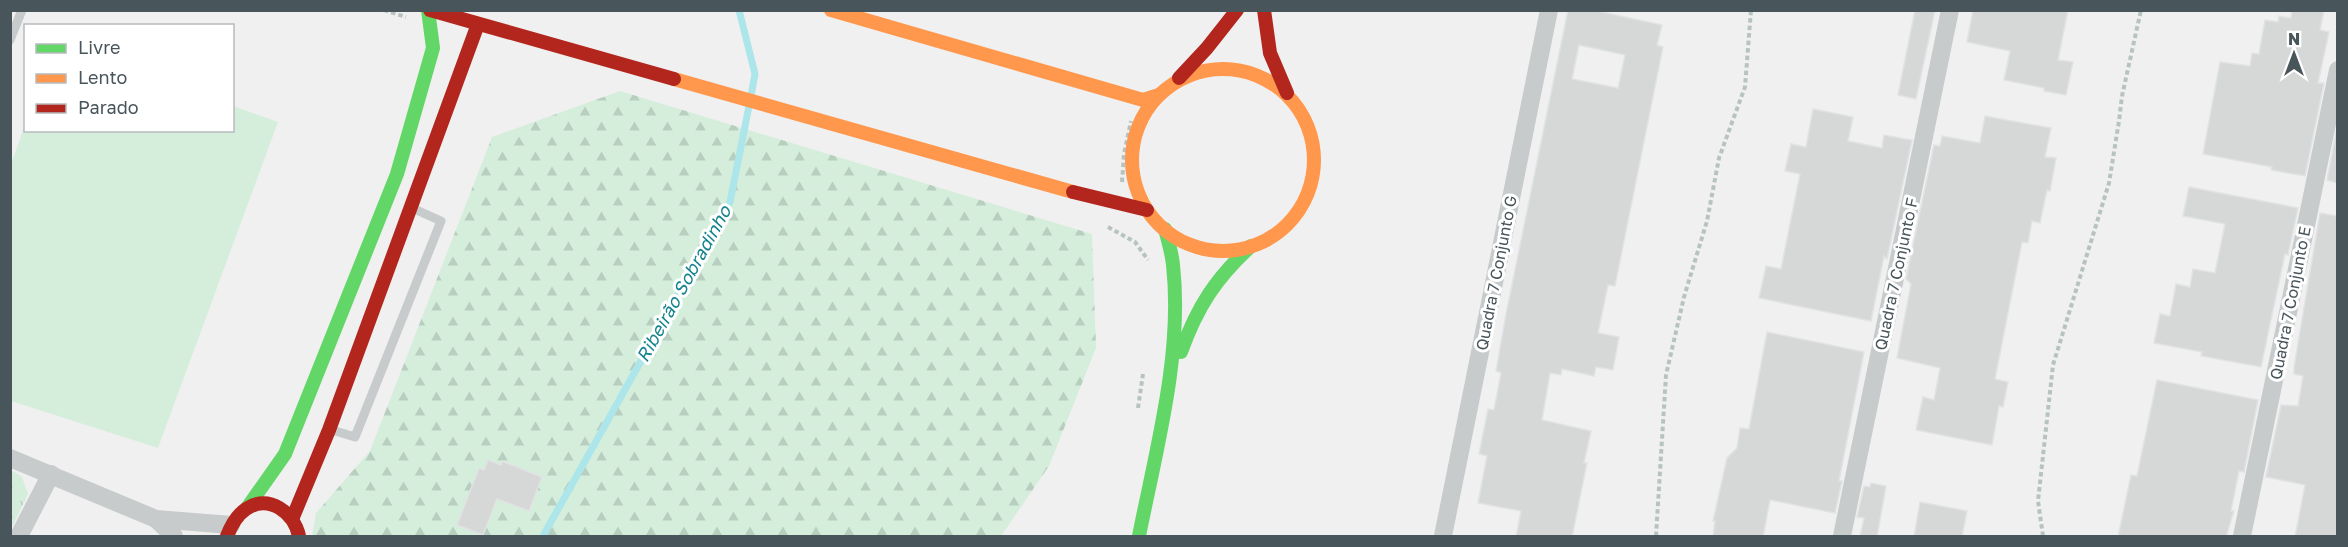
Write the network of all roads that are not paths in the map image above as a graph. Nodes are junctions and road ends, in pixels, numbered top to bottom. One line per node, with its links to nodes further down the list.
1 (22, 10): 9 (lane)
2 (429, 10): 8 (main road); 22 (main road)
3 (831, 10): 12 (main road)
4 (1237, 10): 11 (main road)
5 (1264, 10): 13 (main road)
6 (1549, 10): 30 (street, Quadra 7 Conjunto G)
7 (1950, 10): 31 (street, Quadra 7 Conjunto F)
8 (477, 24): 14 (main road); 15 (main road)
9 (10, 40)
10 (2337, 70): 32 (street, Quadra 7 Conjunto E)
11 (1175, 83): 12 (main road); 13 (main road)
12 (1159, 95): 15 (main road)
13 (1289, 96): 17 (main road)
14 (412, 208): 19 (main road); 19 (lane)
15 (1147, 210): 16 (main road)
16 (1165, 229): 17 (main road); 18 (main road)
17 (1251, 246): 18 (main road)
18 (1166, 396): 29 (main road)
19 (329, 430): 23 (main road)
20 (10, 458): 21 (street)
21 (51, 474): 24 (street); 26 (street)
22 (247, 508): 23 (main road); 25 (main road)
23 (293, 517): 28 (main road)
24 (156, 519): 25 (street); 27 (street)
25 (229, 531)
26 (19, 537)
27 (174, 537)
28 (299, 537)
29 (1139, 537)
30 (1443, 537)
31 (1842, 537)
32 (2242, 537)

